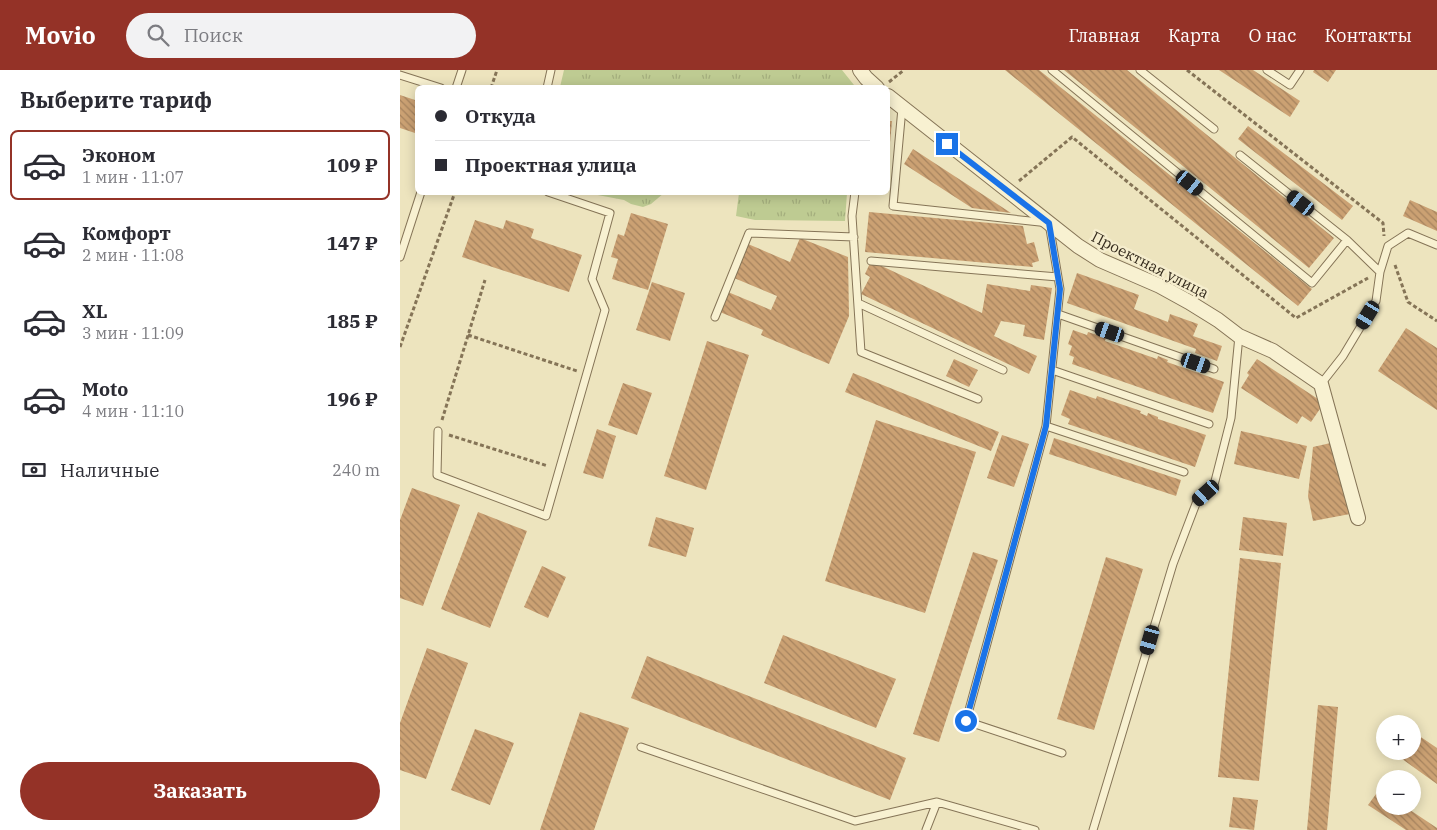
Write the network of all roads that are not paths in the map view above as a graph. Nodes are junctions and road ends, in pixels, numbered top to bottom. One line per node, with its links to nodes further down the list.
1 (462, 70): 9 (lane)
2 (551, 70): 10 (lane)
3 (1052, 70): 20 (lane)
4 (1140, 70): 13 (lane)
5 (1267, 70): 6 (lane)
6 (1300, 70)
7 (400, 75): 8 (lane)
8 (432, 85)
9 (457, 85)
10 (548, 85)
11 (890, 98): 12 (street, Проектная улица)
12 (902, 108): 18 (street, Проектная улица); 18 (lane)
13 (1214, 129)
14 (1240, 155): 20 (lane)
15 (420, 195): 22 (lane)
16 (557, 195): 37 (lane)
17 (855, 195): 19 (lane)
18 (1049, 223): 25 (lane); 29 (street, Проектная улица)
19 (854, 237): 26 (lane); 28 (lane)
20 (1347, 240): 24 (lane)
21 (1437, 245): 24 (lane)
22 (400, 257)
23 (871, 261): 25 (lane)
24 (1380, 272): 33 (lane)
25 (1058, 277): 27 (lane)
26 (858, 303): 31 (lane); 34 (lane)
27 (1058, 314): 30 (lane); 32 (lane)
28 (714, 317)
29 (1239, 336): 33 (street, Проектная улица); 45 (lane)
30 (1214, 369)
31 (1003, 370)
32 (1052, 370): 35 (lane); 36 (lane)
33 (1321, 384): 39 (street)
34 (978, 399)
35 (1210, 424)
36 (1046, 426): 38 (lane); 41 (lane)
37 (438, 431)
38 (1184, 472)
39 (1358, 518)
40 (641, 747): 42 (lane)
41 (1062, 754)
42 (937, 802): 43 (lane); 44 (lane)
43 (926, 830)
44 (1035, 830)
45 (1093, 830)

